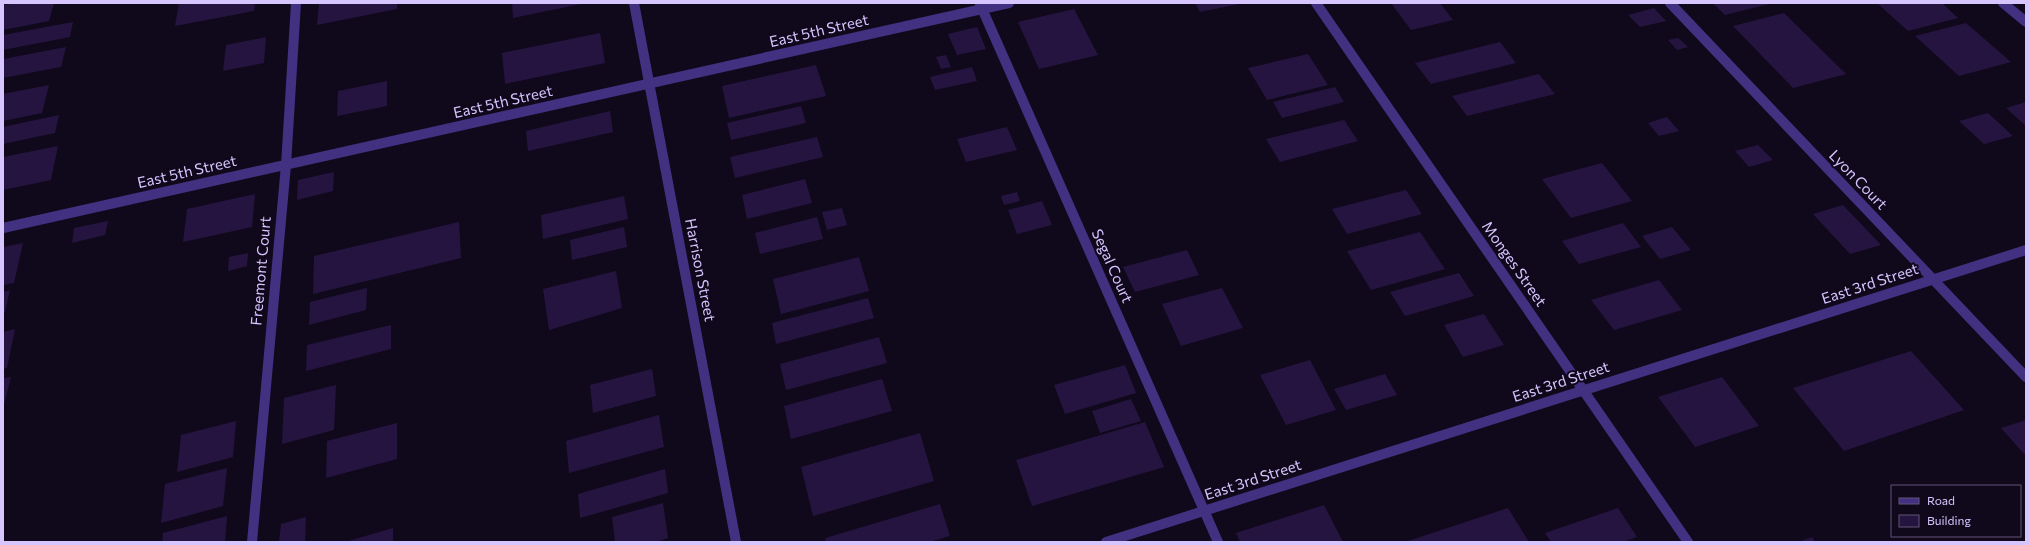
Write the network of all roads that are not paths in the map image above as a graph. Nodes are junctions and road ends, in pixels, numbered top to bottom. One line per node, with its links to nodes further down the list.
1 (296, 3): 10 (street, Freemont Court)
2 (634, 3): 9 (street, Harrison Street)
3 (1009, 3): 7 (street, East 5th Street)
4 (1316, 3): 15 (street, Monges Street)
5 (1670, 3): 13 (street, Lyon Court)
6 (2003, 3): 8 (street)
7 (980, 6): 9 (street, East 5th Street); 16 (street, Segal Court)
8 (2026, 22)
9 (649, 83): 10 (street, East 5th Street); 18 (street, Harrison Street)
10 (286, 165): 11 (street, East 5th Street); 17 (street, Freemont Court)
11 (3, 228)
12 (2026, 250): 13 (street, East 3rd Street)
13 (1933, 280): 14 (street, Lyon Court); 15 (street, East 3rd Street)
14 (2026, 377)
15 (1584, 390): 16 (street, East 3rd Street); 21 (street, Monges Street)
16 (1204, 511): 19 (street, East 3rd Street); 20 (street, Segal Court)
17 (252, 542)
18 (736, 542)
19 (1106, 542)
20 (1218, 542)
21 (1688, 542)

